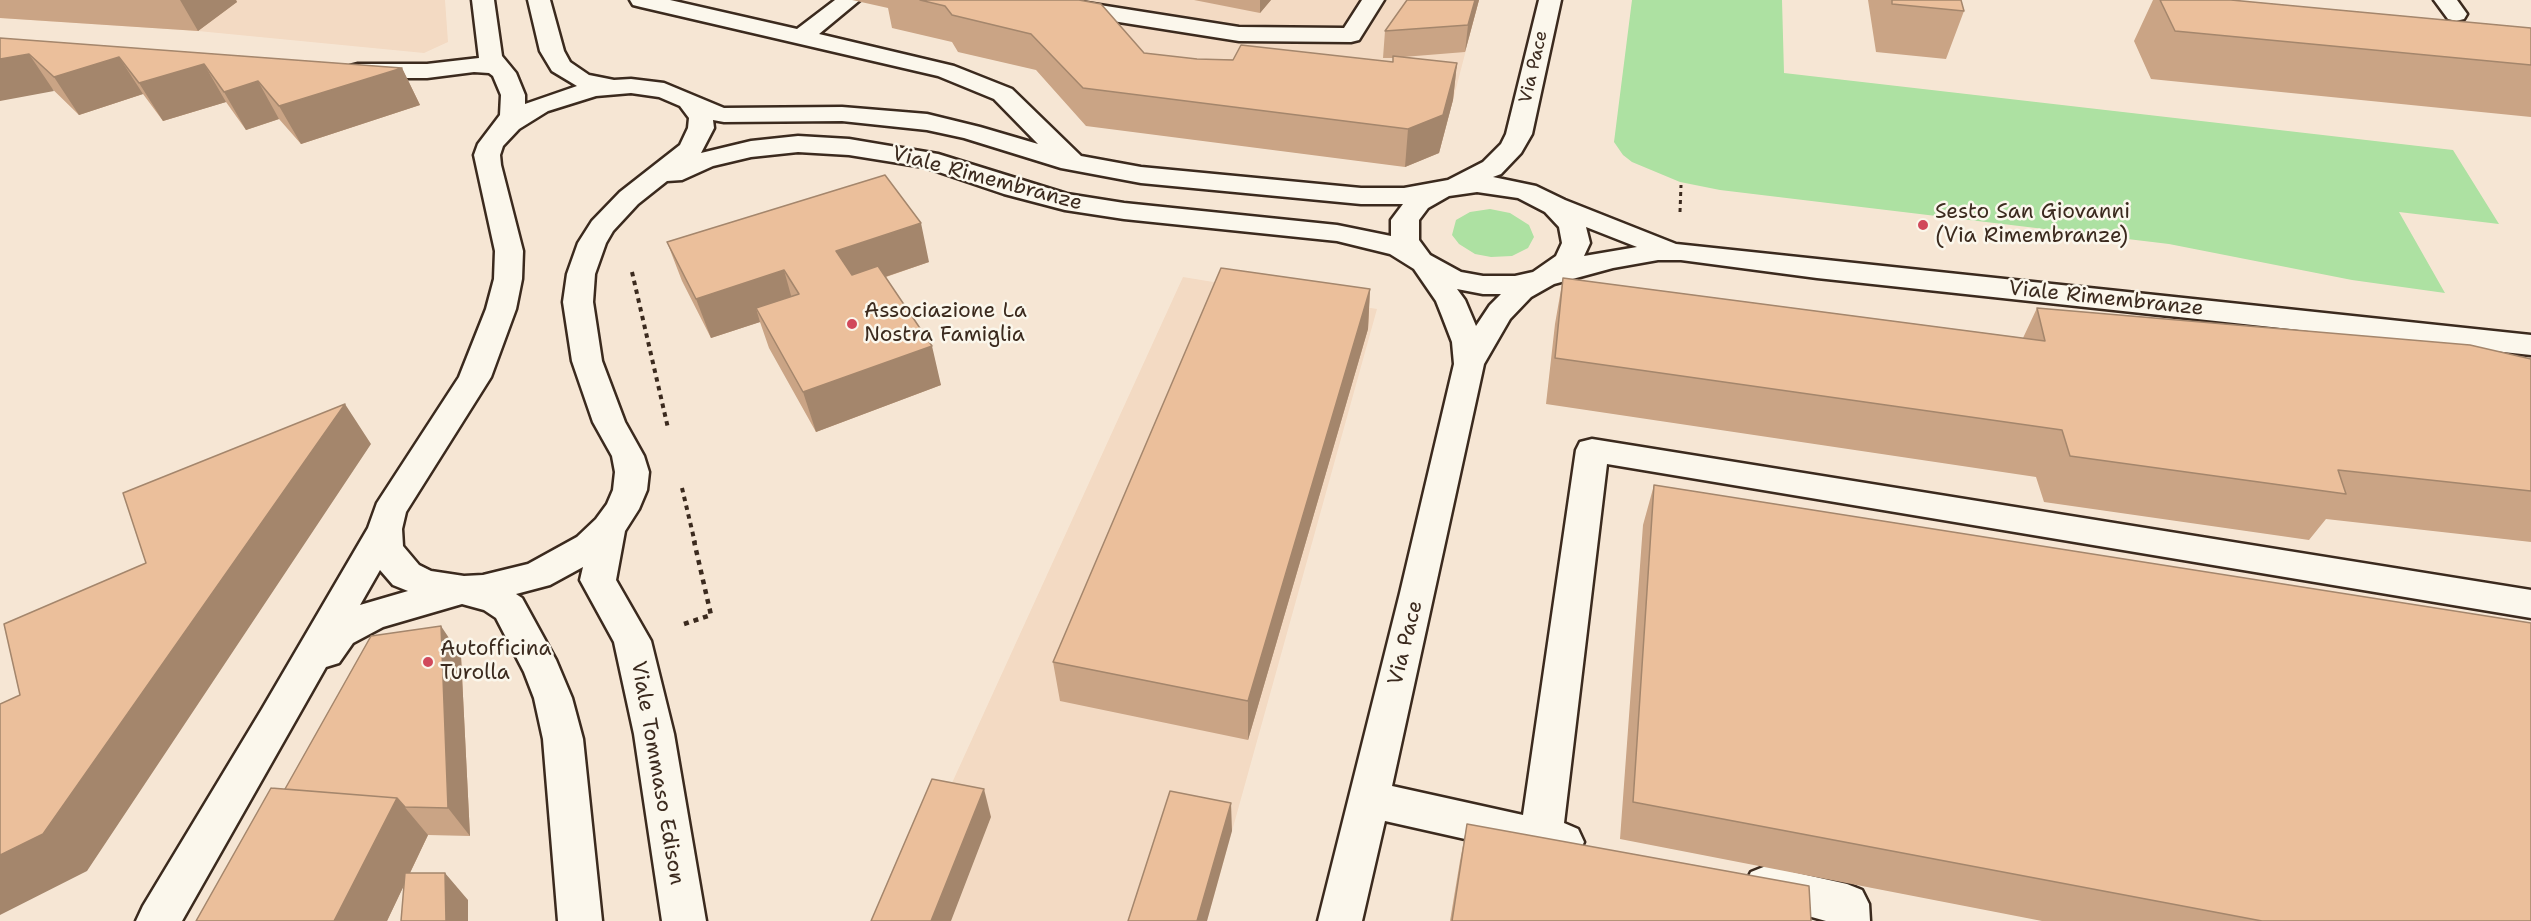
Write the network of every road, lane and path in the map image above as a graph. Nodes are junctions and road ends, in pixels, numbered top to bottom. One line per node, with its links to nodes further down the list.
1 (483, 0): 9 (street)
2 (539, 0): 11 (street)
3 (641, 0): 8 (street)
4 (849, 0): 8 (street)
5 (1051, 0): 6 (street)
6 (1373, 0)
7 (1550, 0): 16 (street, Via Pace)
8 (800, 38): 12 (street)
9 (495, 66): 10 (street); 15 (street)
10 (336, 69)
11 (631, 86): 13 (street, Viale Rimembranze); 15 (street)
12 (1003, 94): 14 (street); 17 (street)
13 (689, 101): 14 (street, Viale Rimembranze); 20 (street)
14 (960, 129): 17 (street, Viale Rimembranze)
15 (499, 134): 32 (street)
16 (1519, 134): 19 (street, Via Pace); 21 (street, Via Pace)
17 (1090, 167): 19 (street, Viale Rimembranze)
18 (1681, 185): 22 (path)
19 (1445, 188): 21 (street); 25 (street)
20 (629, 198): 25 (street, Viale Rimembranze); 31 (street)
21 (1553, 205): 23 (street, Viale Rimembranze); 26 (street)
22 (1680, 218)
23 (1681, 252): 26 (street, Viale Rimembranze); 27 (street, Viale Rimembranze)
24 (630, 263): 29 (path)
25 (1423, 263): 26 (street); 28 (street, Via Pace)
26 (1544, 278): 28 (street, Via Pace)
27 (2527, 359)
28 (1469, 364): 37 (street, Via Pace)
29 (669, 433)
30 (680, 479): 35 (path)
31 (608, 528): 33 (street); 43 (street, Viale Tommaso Edison)
32 (385, 530): 33 (street); 36 (street)
33 (464, 590): 36 (street); 42 (street)
34 (2531, 604): 38 (street)
35 (684, 624)
36 (276, 721): 41 (street)
37 (1369, 799): 38 (street); 44 (street, Via Pace)
38 (1541, 838): 39 (street)
39 (1598, 850)
40 (1734, 879): 45 (street)
41 (158, 921)
42 (580, 921)
43 (684, 921)
44 (1340, 921)
45 (1848, 921)

